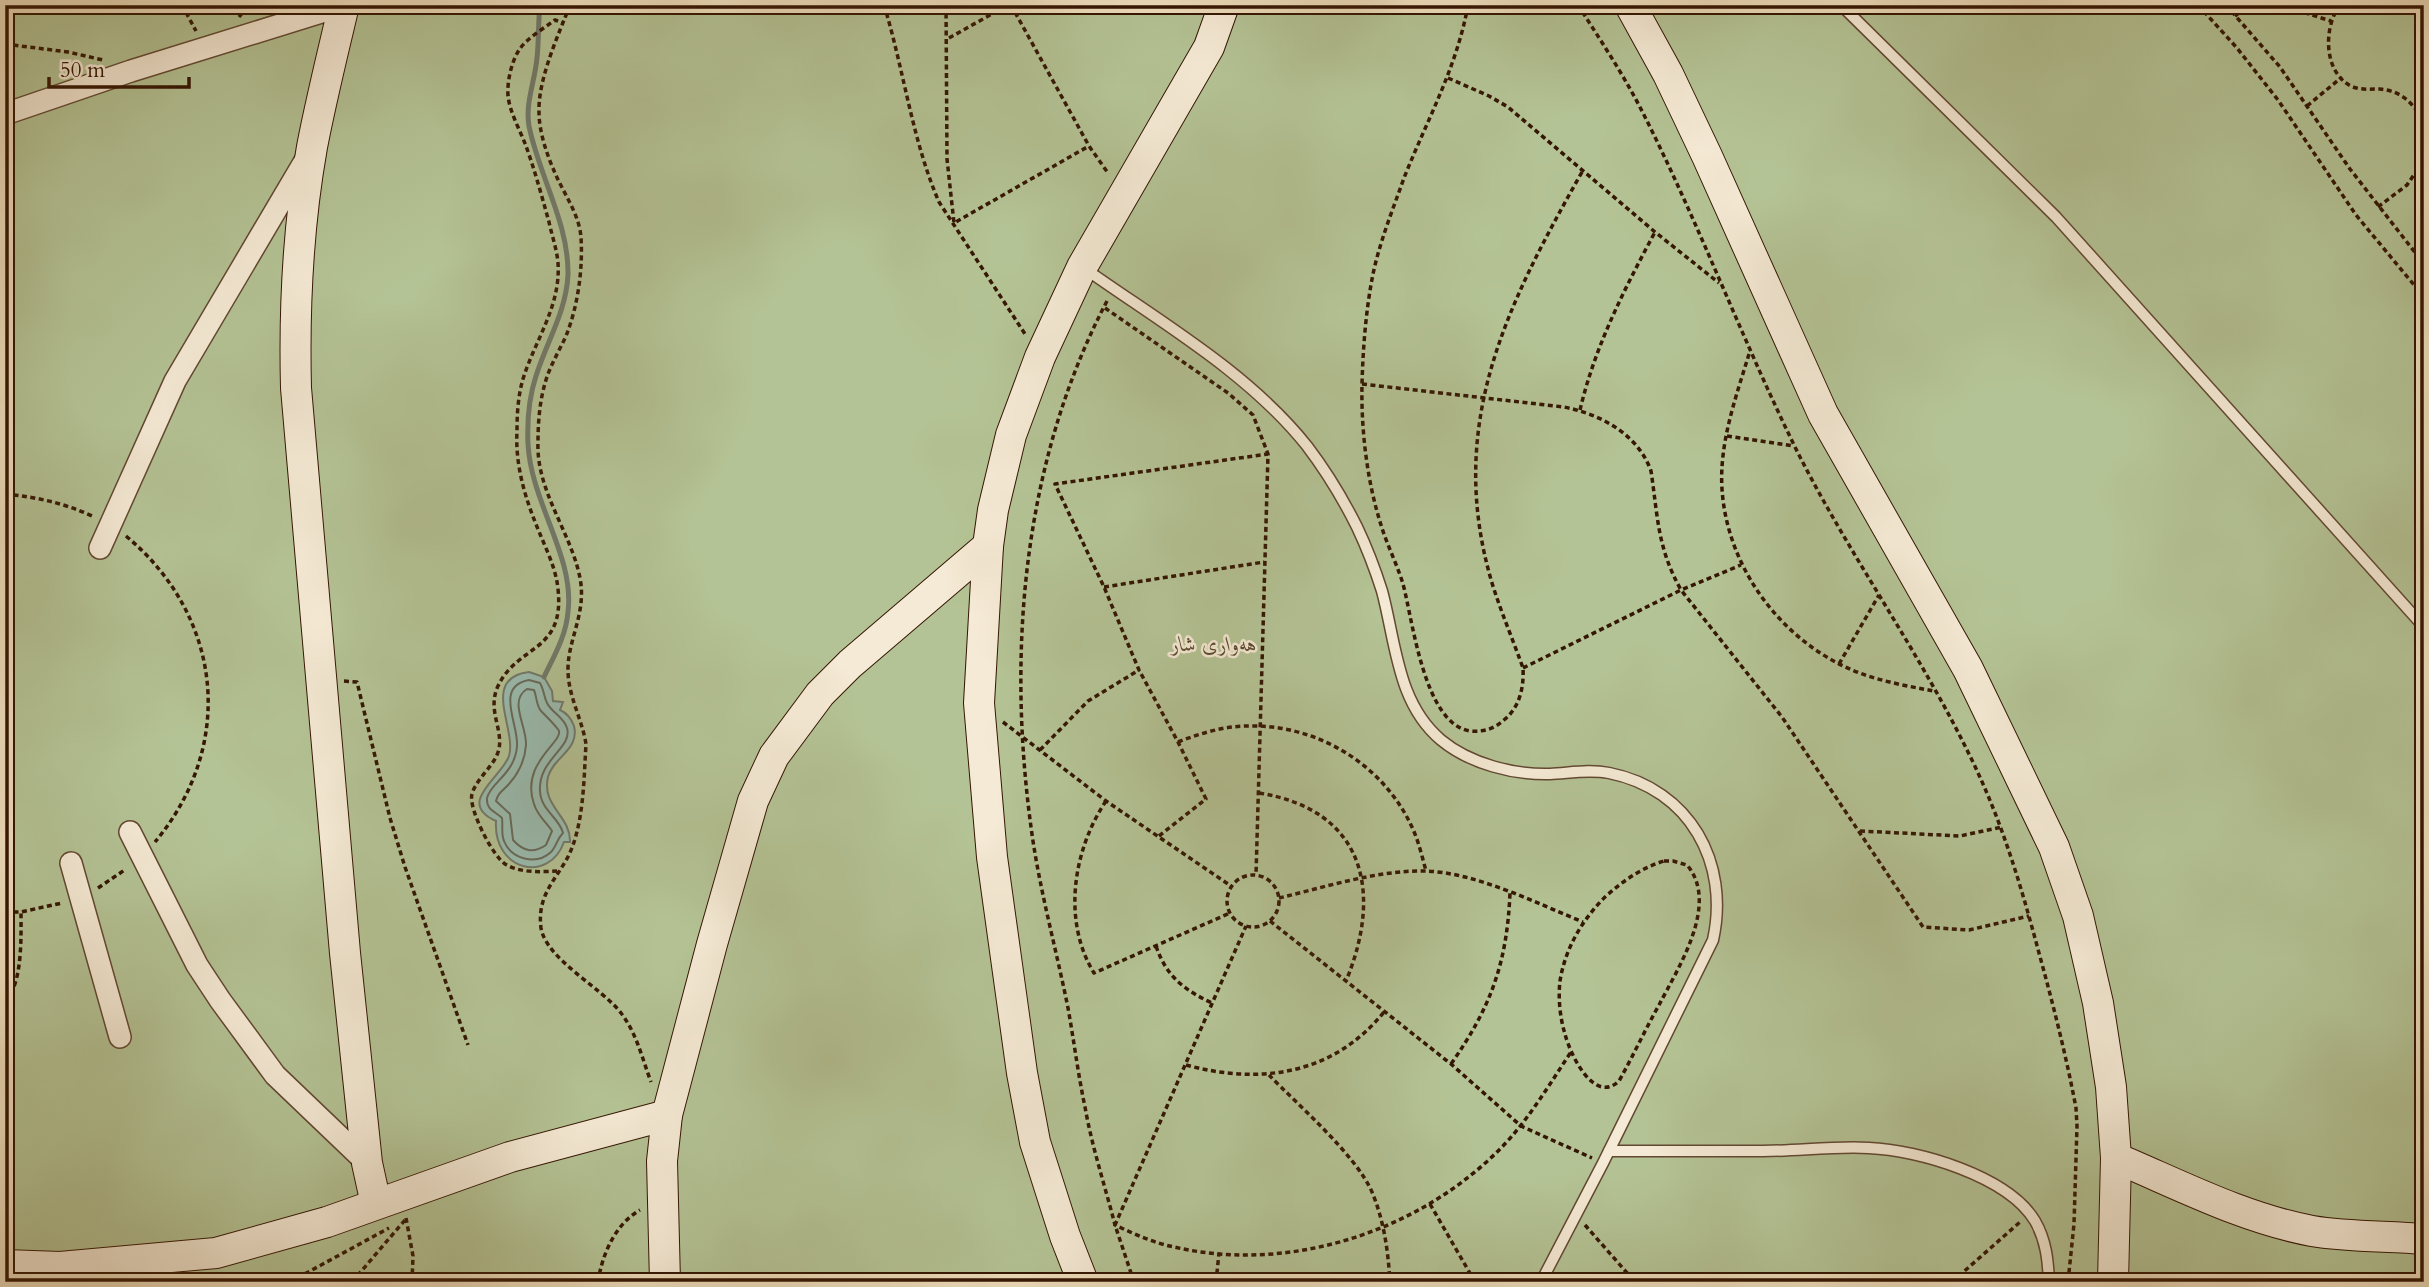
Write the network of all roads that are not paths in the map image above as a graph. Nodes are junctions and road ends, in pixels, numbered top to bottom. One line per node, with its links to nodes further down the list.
1 (344, 5): 5 (street); 6 (street)
2 (1224, 5): 7 (street)
3 (1630, 5): 16 (street)
4 (1841, 5): 10 (lane)
5 (5, 114)
6 (312, 148): 9 (street); 17 (street)
7 (1082, 267): 8 (street); 15 (lane)
8 (988, 546): 14 (street); 22 (street)
9 (100, 548)
10 (2424, 626)
11 (130, 832): 17 (street)
12 (71, 863): 13 (street)
13 (120, 1037)
14 (667, 1115): 18 (street); 21 (street)
15 (1609, 1151): 23 (lane); 24 (lane)
16 (2116, 1158): 19 (street); 25 (street)
17 (367, 1163): 18 (street)
18 (394, 1207): 20 (street)
19 (2424, 1239)
20 (5, 1265)
21 (665, 1282)
22 (1083, 1282)
23 (1541, 1282)
24 (2049, 1282)
25 (2113, 1282)

